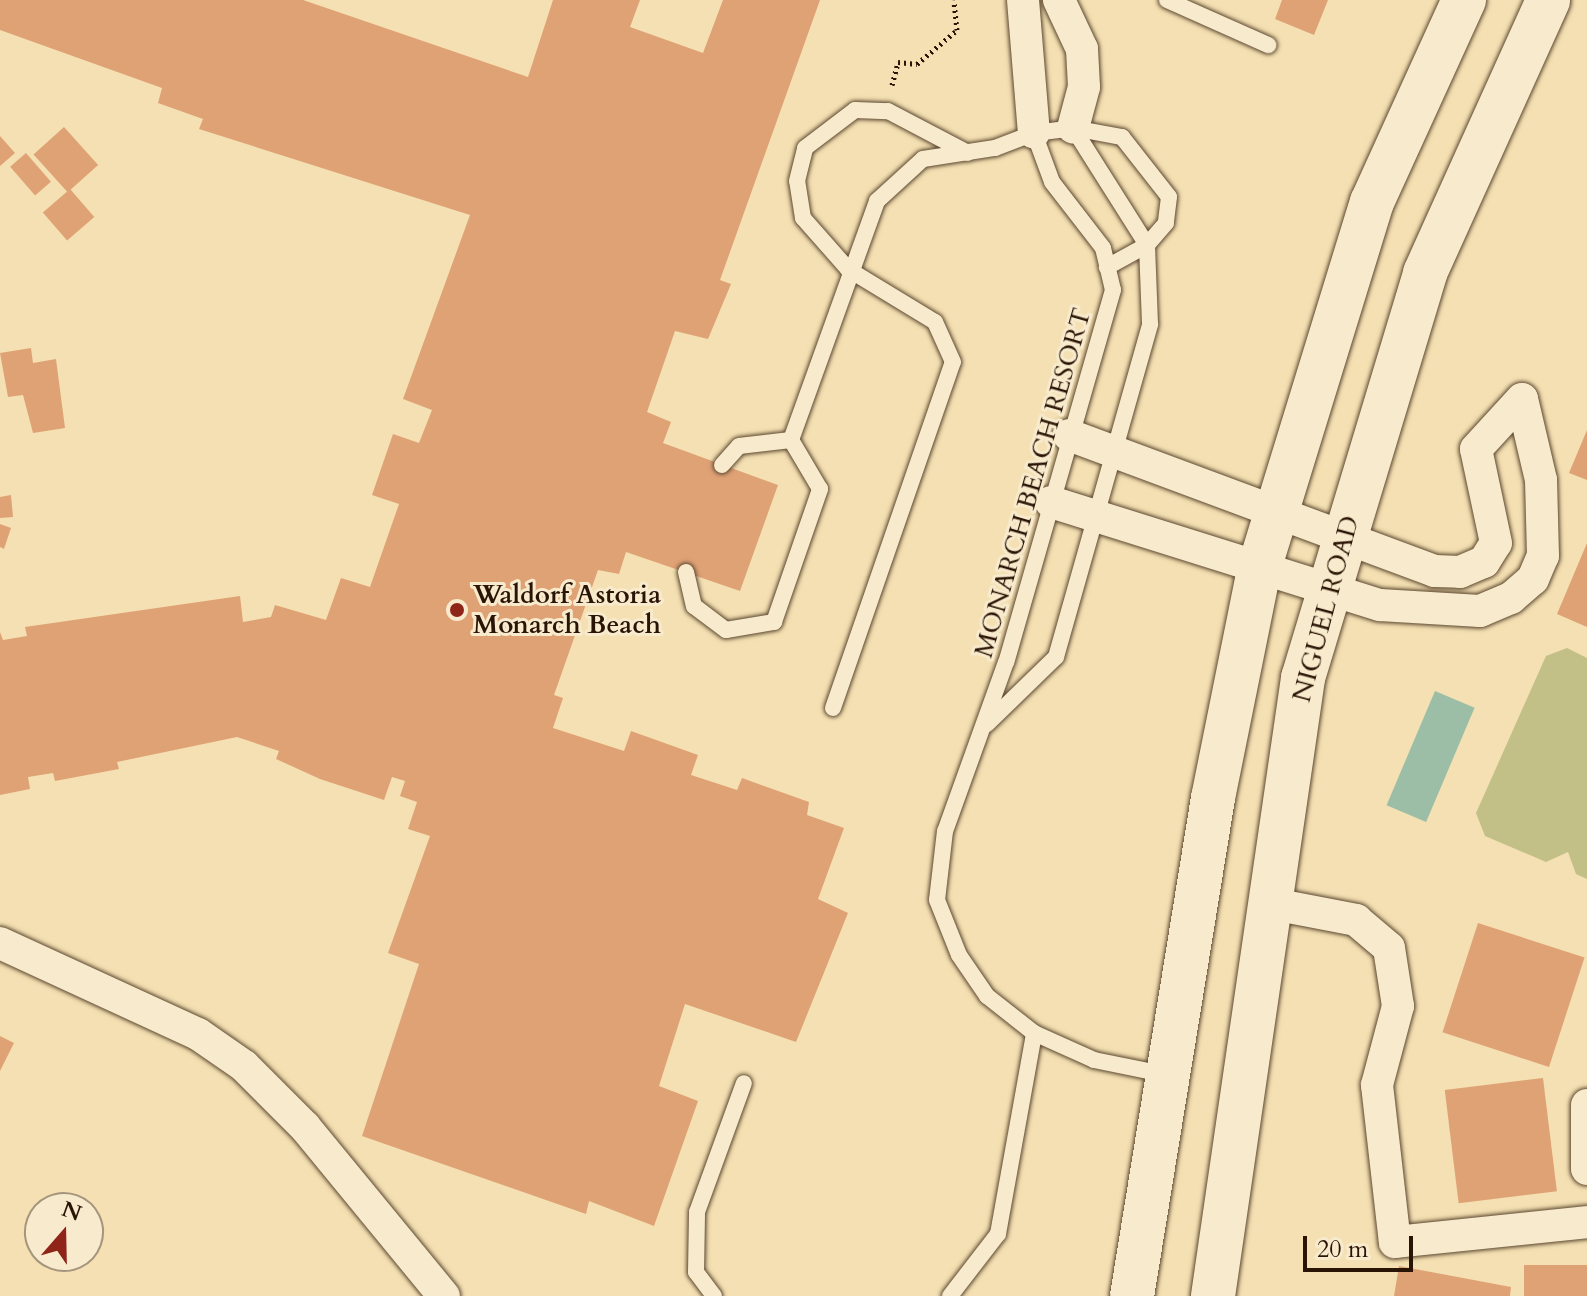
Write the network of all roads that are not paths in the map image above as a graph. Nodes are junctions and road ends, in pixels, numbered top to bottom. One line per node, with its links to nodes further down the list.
1 (1058, 0): 5 (lane); 7 (street)
2 (1167, 0): 6 (lane)
3 (1464, 0): 18 (main road)
4 (1548, 0): 20 (main road, NIGUEL ROAD)
5 (1023, 6): 8 (street)
6 (1268, 45)
7 (1073, 128): 8 (lane); 10 (lane); 10 (lane)
8 (1034, 133): 9 (lane); 11 (lane, MONARCH BEACH RESORT)
9 (968, 153): 12 (lane); 12 (lane)
10 (1147, 245): 11 (lane); 15 (lane, MONARCH BEACH RESORT)
11 (1107, 267): 13 (lane, MONARCH BEACH RESORT)
12 (848, 269): 14 (lane); 24 (lane)
13 (1069, 435): 15 (street); 17 (lane, MONARCH BEACH RESORT)
14 (791, 440): 16 (lane); 22 (lane)
15 (1109, 449): 18 (street); 19 (lane, MONARCH BEACH RESORT)
16 (722, 465)
17 (1051, 502): 19 (street); 25 (lane, MONARCH BEACH RESORT)
18 (1273, 514): 20 (street); 21 (main road)
19 (1092, 520): 21 (street); 25 (lane, MONARCH BEACH RESORT)
20 (1343, 537): 23 (main road, NIGUEL ROAD); 23 (street)
21 (1259, 569): 23 (street); 29 (main road)
22 (686, 572)
23 (1328, 589): 26 (main road, NIGUEL ROAD)
24 (833, 708)
25 (987, 724): 28 (lane, MONARCH BEACH RESORT)
26 (1273, 904): 33 (street); 38 (main road, NIGUEL ROAD)
27 (0, 943): 34 (street)
28 (1034, 1033): 29 (lane, MONARCH BEACH RESORT); 36 (lane)
29 (1168, 1075): 37 (main road)
30 (744, 1083): 35 (lane)
31 (1587, 1105): 32 (street)
32 (1587, 1169)
33 (1587, 1222)
34 (444, 1296)
35 (714, 1296)
36 (950, 1296)
37 (1132, 1296)
38 (1213, 1296)

